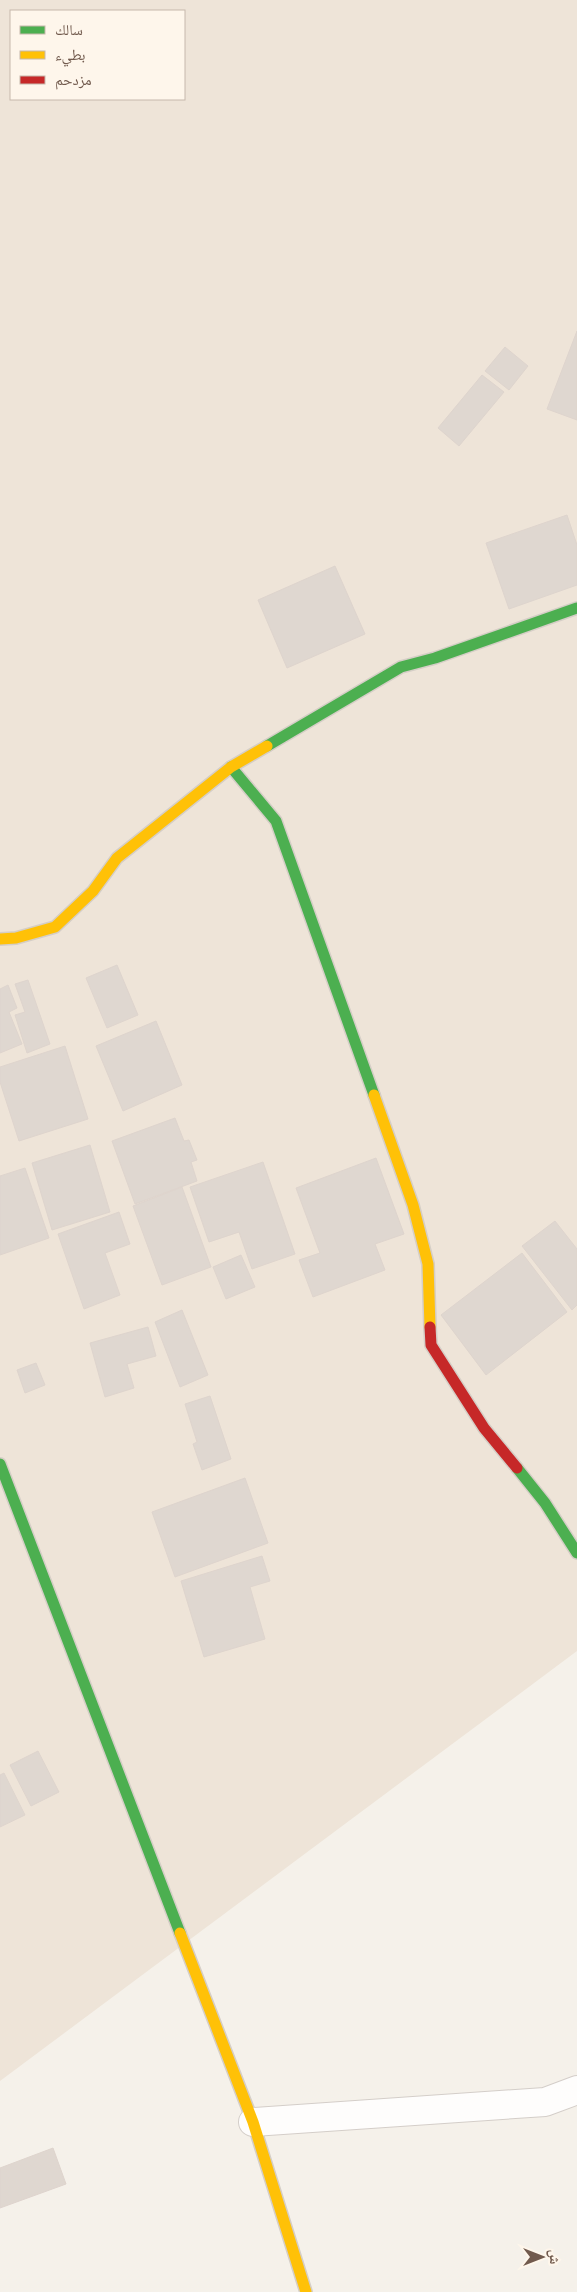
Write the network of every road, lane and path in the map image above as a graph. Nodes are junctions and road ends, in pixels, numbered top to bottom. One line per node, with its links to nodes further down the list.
1 (577, 608): 2 (street)
2 (231, 767): 3 (street); 5 (street)
3 (0, 939)
4 (0, 1464): 7 (street)
5 (577, 1553)
6 (577, 2090): 7 (street)
7 (253, 2122): 8 (street)
8 (306, 2292)

